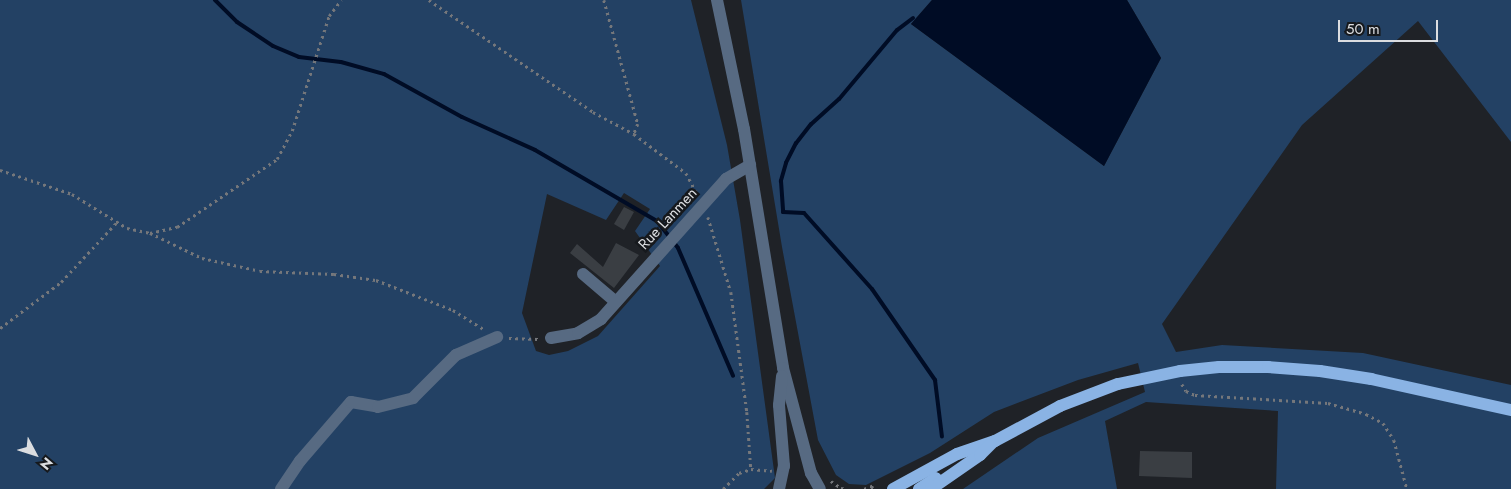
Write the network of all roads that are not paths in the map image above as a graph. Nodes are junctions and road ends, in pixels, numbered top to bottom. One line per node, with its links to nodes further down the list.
1 (717, 0): 2 (street)
2 (750, 166): 4 (street, Rue Lanmen); 7 (street)
3 (583, 274): 4 (street)
4 (616, 302): 6 (street, Rue Lanmen)
5 (497, 337): 11 (street)
6 (551, 338)
7 (784, 368): 12 (street); 13 (street)
8 (1511, 410): 9 (main road)
9 (995, 441): 10 (main road); 16 (main road)
10 (973, 448): 14 (main road); 15 (main road)
11 (281, 489)
12 (779, 489)
13 (820, 489)
14 (893, 489)
15 (919, 489)
16 (931, 489)

